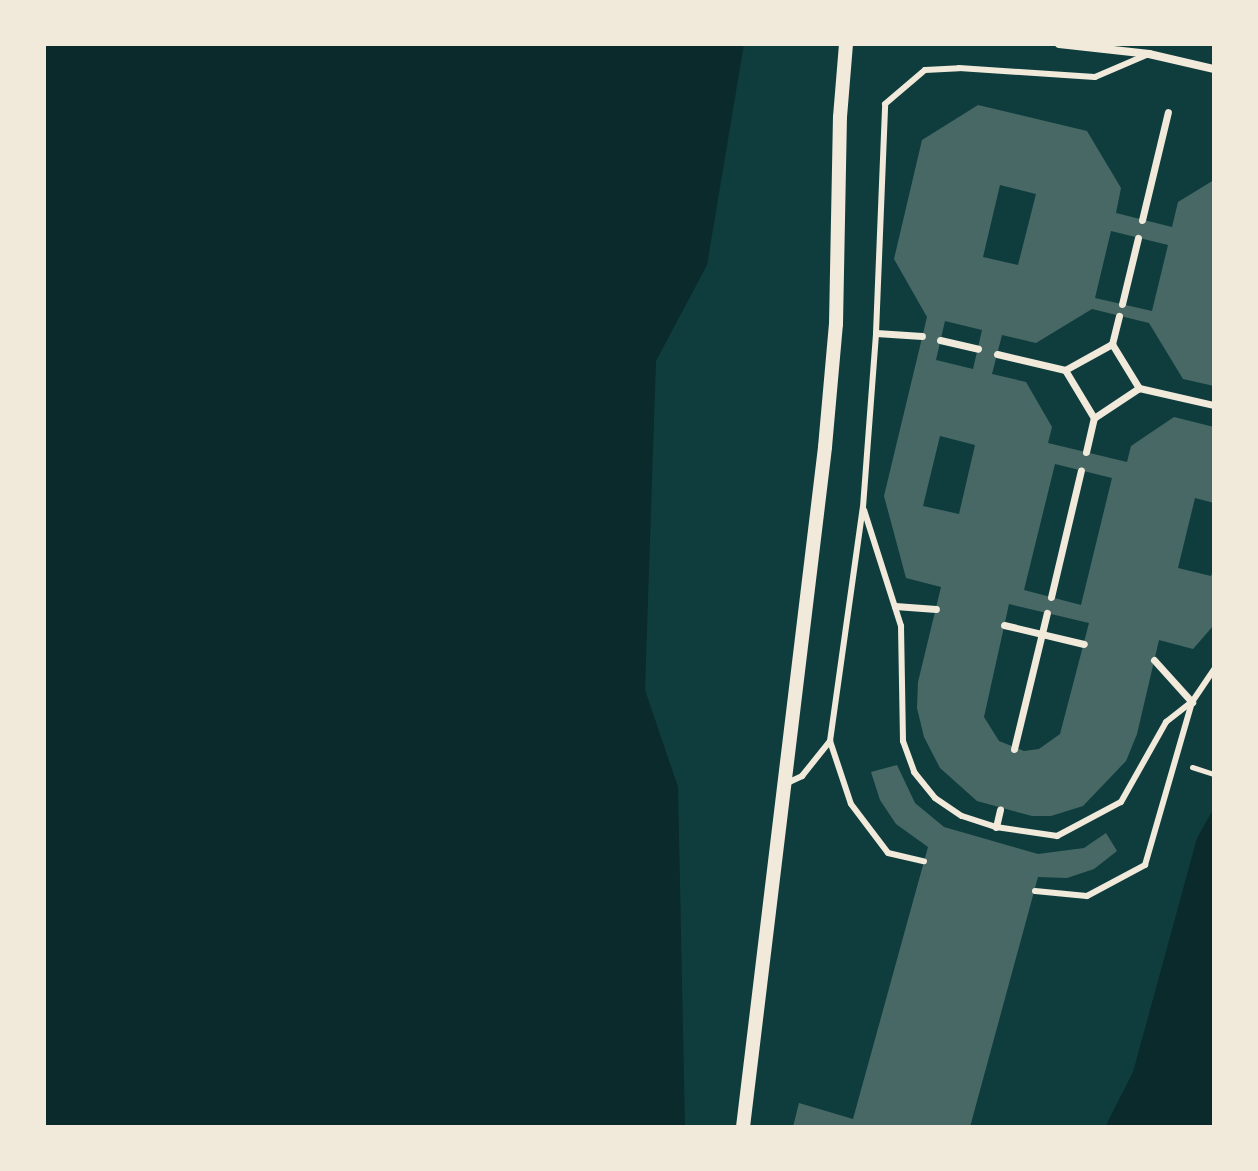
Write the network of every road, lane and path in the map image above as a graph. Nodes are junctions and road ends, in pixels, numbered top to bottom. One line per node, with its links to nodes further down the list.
1 (846, 44): 38 (street)
2 (1059, 44): 4 (street)
3 (1152, 44): 4 (street)
4 (1149, 54): 5 (street); 11 (lane)
5 (1214, 69)
6 (1168, 112): 7 (street)
7 (1142, 220)
8 (1138, 238): 9 (street)
9 (1122, 304)
10 (1119, 316): 14 (street)
11 (876, 333): 12 (street); 23 (lane)
12 (922, 336)
13 (940, 340): 15 (street)
14 (1112, 344): 17 (street); 18 (street)
15 (978, 349)
16 (997, 354): 17 (street)
17 (1065, 370): 20 (street)
18 (1139, 388): 19 (street); 20 (street)
19 (1214, 405)
20 (1094, 418): 21 (street)
21 (1086, 452)
22 (1081, 470): 24 (street)
23 (863, 507): 25 (lane); 34 (lane)
24 (1051, 597)
25 (895, 606): 26 (street); 40 (lane)
26 (936, 609)
27 (1047, 613): 29 (street)
28 (1004, 625): 29 (street)
29 (1042, 634): 30 (street); 35 (street)
30 (1084, 644)
31 (1154, 660): 33 (street)
32 (1214, 669): 33 (lane)
33 (1192, 702): 40 (lane); 42 (lane)
34 (830, 741): 38 (lane); 41 (lane)
35 (1014, 749)
36 (1207, 770): 37 (path)
37 (1214, 774)
38 (781, 786): 43 (street)
39 (1000, 809): 40 (street)
40 (996, 827)
41 (924, 861)
42 (1035, 891)
43 (743, 1127)

